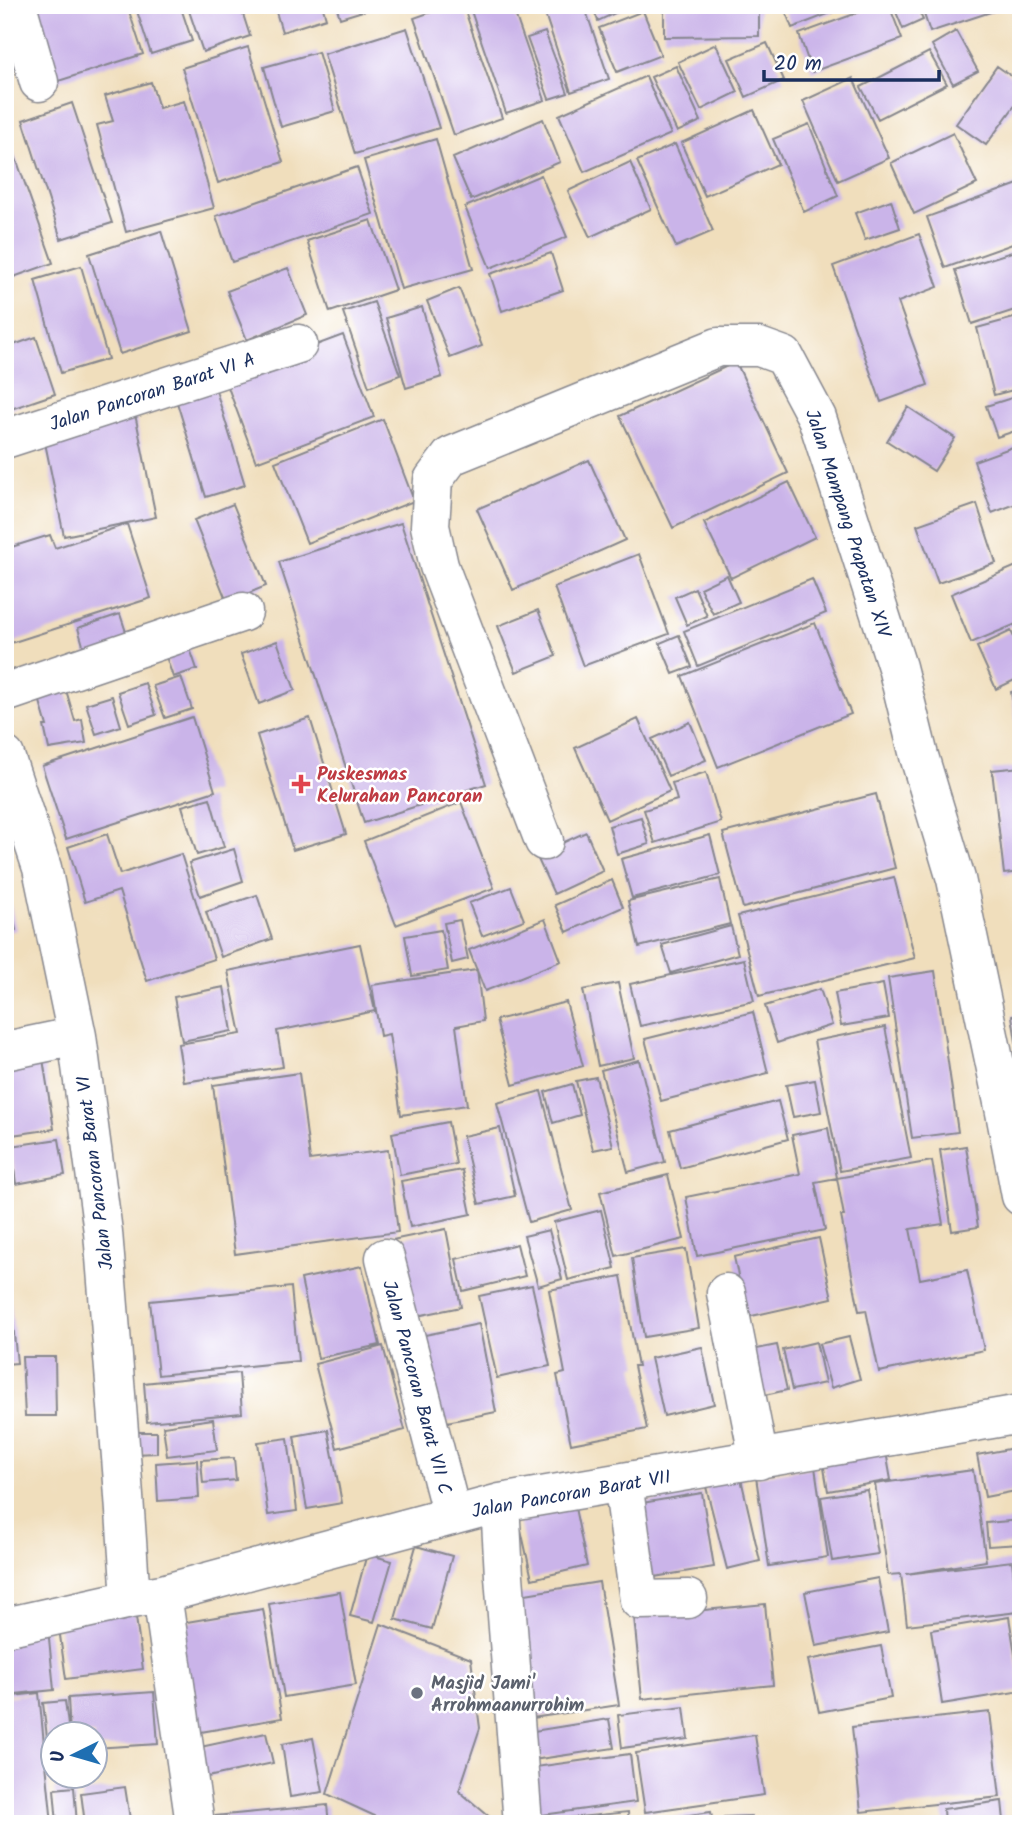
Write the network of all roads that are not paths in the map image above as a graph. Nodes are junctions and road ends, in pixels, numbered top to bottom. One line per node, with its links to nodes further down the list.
1 (17, 5): 2 (street)
2 (39, 82)
3 (298, 344): 4 (street, Jalan Pancoran Barat VI A)
4 (5, 439)
5 (243, 612): 6 (street)
6 (5, 694)
7 (5, 756): 9 (street, Jalan Pancoran Barat VI)
8 (544, 841): 11 (street, Jalan Mampang Prapatan XIV)
9 (78, 1036): 10 (street); 19 (street, Jalan Pancoran Barat VI)
10 (5, 1051)
11 (1021, 1196)
12 (385, 1258): 18 (street, Jalan Pancoran Barat VII C)
13 (726, 1293): 15 (street)
14 (1021, 1414): 15 (street, Jalan Pancoran Barat VII)
15 (759, 1460): 16 (street, Jalan Pancoran Barat VII)
16 (623, 1482): 17 (street, Jalan Pancoran Barat VII); 20 (street)
17 (500, 1503): 18 (street, Jalan Pancoran Barat VII); 23 (street)
18 (452, 1516): 19 (street, Jalan Pancoran Barat VII)
19 (146, 1597): 21 (street, Jalan Pancoran Barat VII); 22 (street, Jalan Pancoran Barat VI)
20 (688, 1599)
21 (5, 1627)
22 (195, 1824)
23 (523, 1824)

